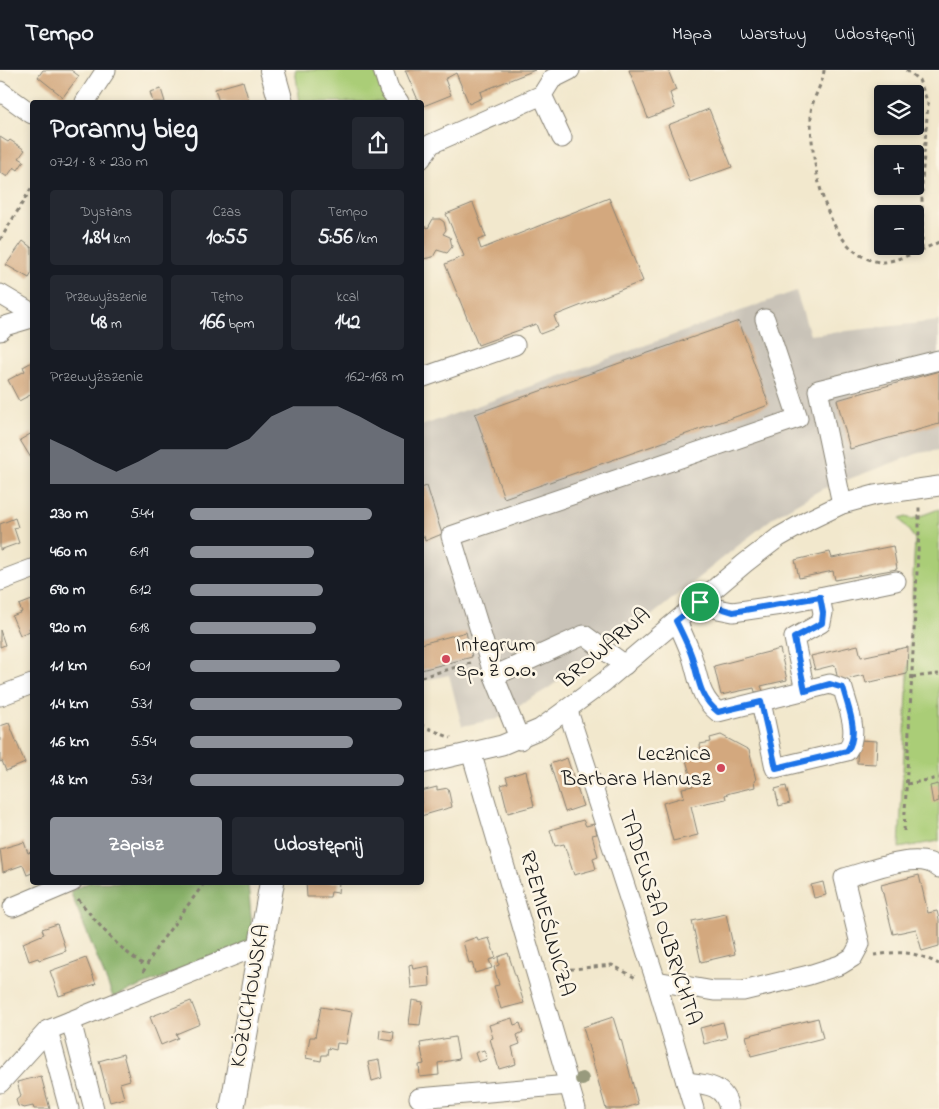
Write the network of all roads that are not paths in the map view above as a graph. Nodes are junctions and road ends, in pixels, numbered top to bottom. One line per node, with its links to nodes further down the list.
1 (106, 70): 7 (street)
2 (272, 70): 8 (main road)
3 (383, 70): 9 (street)
4 (570, 70): 6 (street)
5 (0, 91): 10 (street)
6 (542, 95): 11 (street); 12 (street)
7 (86, 100)
8 (280, 100)
9 (397, 100)
10 (30, 113)
11 (562, 138)
12 (424, 154)
13 (5, 297): 14 (street)
14 (30, 312)
15 (30, 319): 17 (street)
16 (765, 319): 30 (street)
17 (0, 331)
18 (515, 345): 20 (street)
19 (939, 360): 22 (street)
20 (424, 377)
21 (939, 486): 22 (street, BROWARNA)
22 (842, 504): 27 (street, BROWARNA)
23 (30, 570): 24 (street)
24 (0, 581)
25 (896, 581): 26 (street)
26 (820, 597): 27 (street); 32 (street)
27 (700, 602): 28 (street, BROWARNA)
28 (676, 621): 29 (street, BROWARNA); 34 (street)
29 (625, 665): 30 (street); 35 (street, BROWARNA)
30 (491, 667): 36 (street)
31 (30, 685): 33 (street)
32 (805, 691): 34 (street); 34 (street)
33 (0, 696)
34 (761, 702)
35 (568, 711): 36 (street, BROWARNA); 44 (street, TADEUSZA OLBRYCHTA)
36 (520, 740): 37 (street, BROWARNA)
37 (465, 746): 38 (street, BROWARNA); 49 (street, RZEMIEŚLNICZA)
38 (424, 763)
39 (939, 868): 44 (street)
40 (65, 885): 42 (street)
41 (271, 885): 43 (main road, KOŻUCHOWSKA)
42 (13, 907)
43 (260, 945): 45 (street); 53 (main road, KOŻUCHOWSKA)
44 (656, 982): 47 (street, TADEUSZA OLBRYCHTA)
45 (71, 1021): 46 (street); 52 (street)
46 (48, 1030): 48 (street); 51 (street)
47 (686, 1082): 55 (street, TADEUSZA OLBRYCHTA); 56 (street)
48 (0, 1083)
49 (569, 1085): 50 (street); 54 (street, RZEMIEŚLNICZA)
50 (419, 1098)
51 (69, 1109)
52 (94, 1109)
53 (232, 1109)
54 (576, 1109)
55 (694, 1109)
56 (730, 1109)

